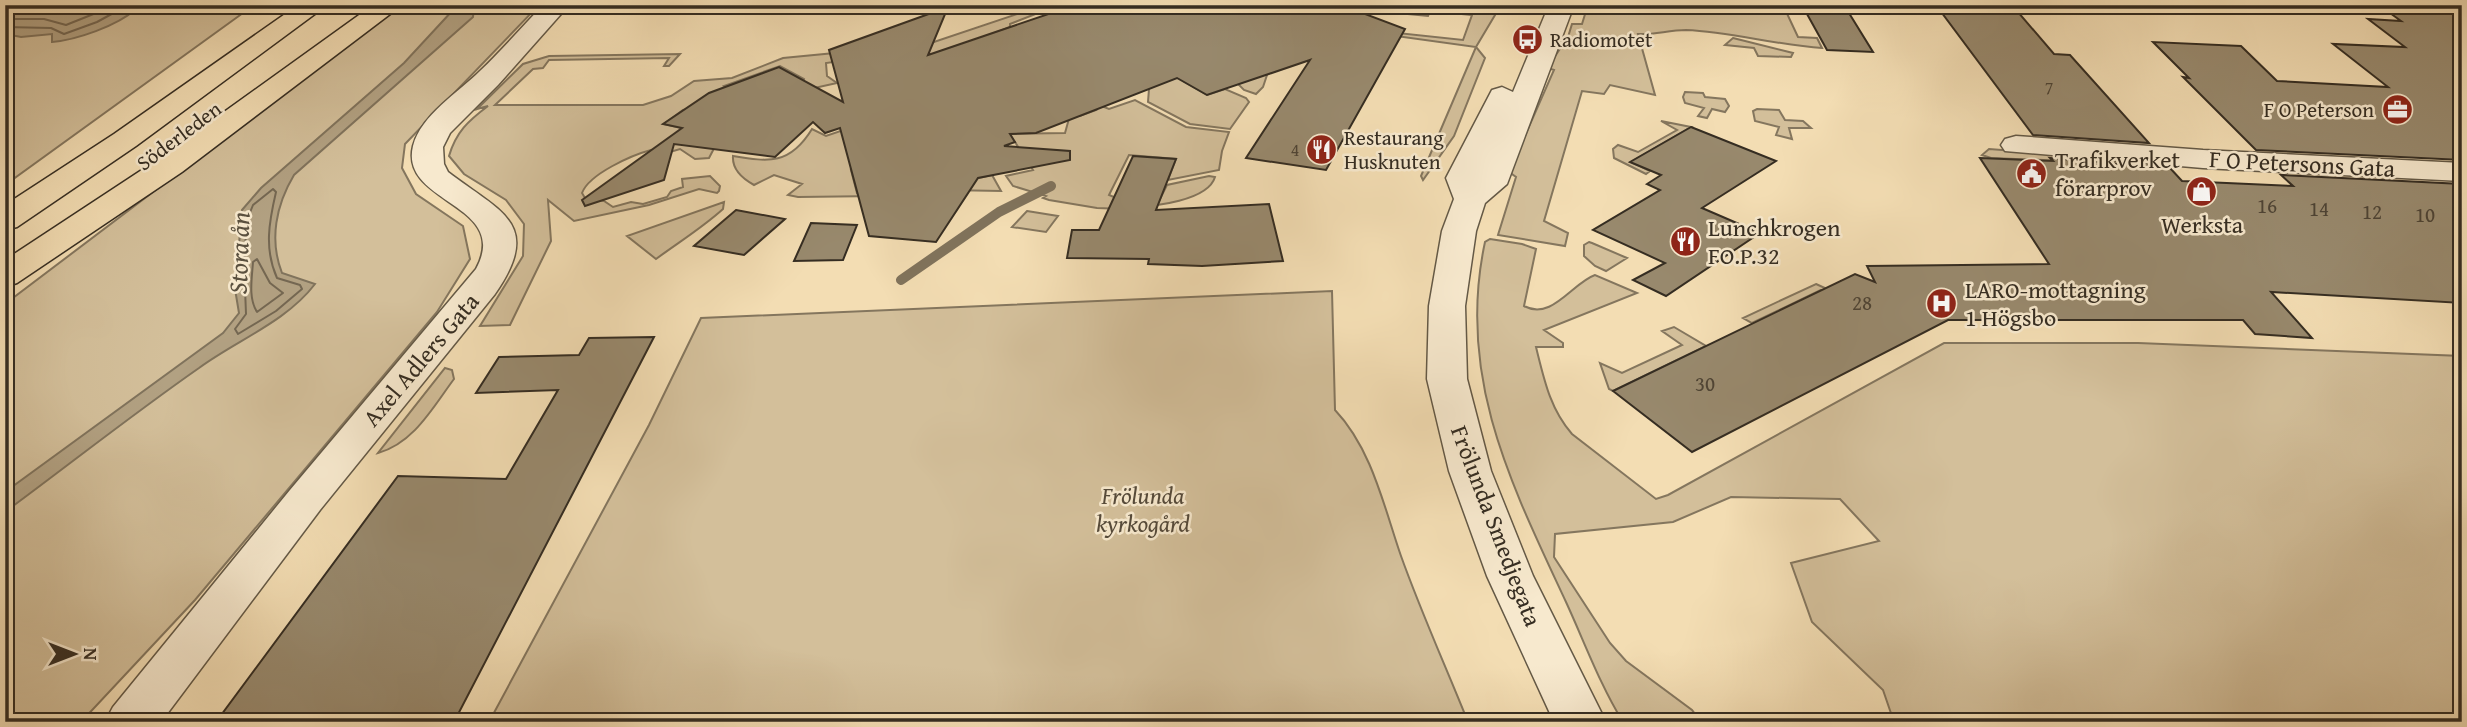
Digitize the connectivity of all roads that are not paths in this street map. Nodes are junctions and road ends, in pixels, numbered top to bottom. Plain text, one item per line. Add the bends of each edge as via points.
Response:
1 (276, 5) edge
2 (315, 5) edge
3 (356, 5) edge
4 (390, 5) edge
5 (557, 5) edge
6 (1540, 5) edge
7 (1562, 5) edge
8 (2016, 145) dead end
9 (2462, 172) edge
10 (1470, 199) junction
11 (5, 210) edge
12 (5, 220) edge
13 (5, 273) edge
14 (131, 722) edge
15 (1580, 722) edge

1 - 11 highway
2 - 12 highway, Söderleden
3 - 13 highway, Söderleden via 148,159
4 - 13 highway via 171,165
5 - 14 street, Axel Adlers Gata via 449,117 428,146 427,158 436,177 493,219 499,241 496,264
6 - 10 street, Frölunda Smedjegata via 1462,178
7 - 10 street via 1492,184
8 - 9 street, F O Petersons Gata
10 - 15 street, Frölunda Smedjegata via 1452,262 1447,306 1447,379 1452,405 1470,471 1510,576

